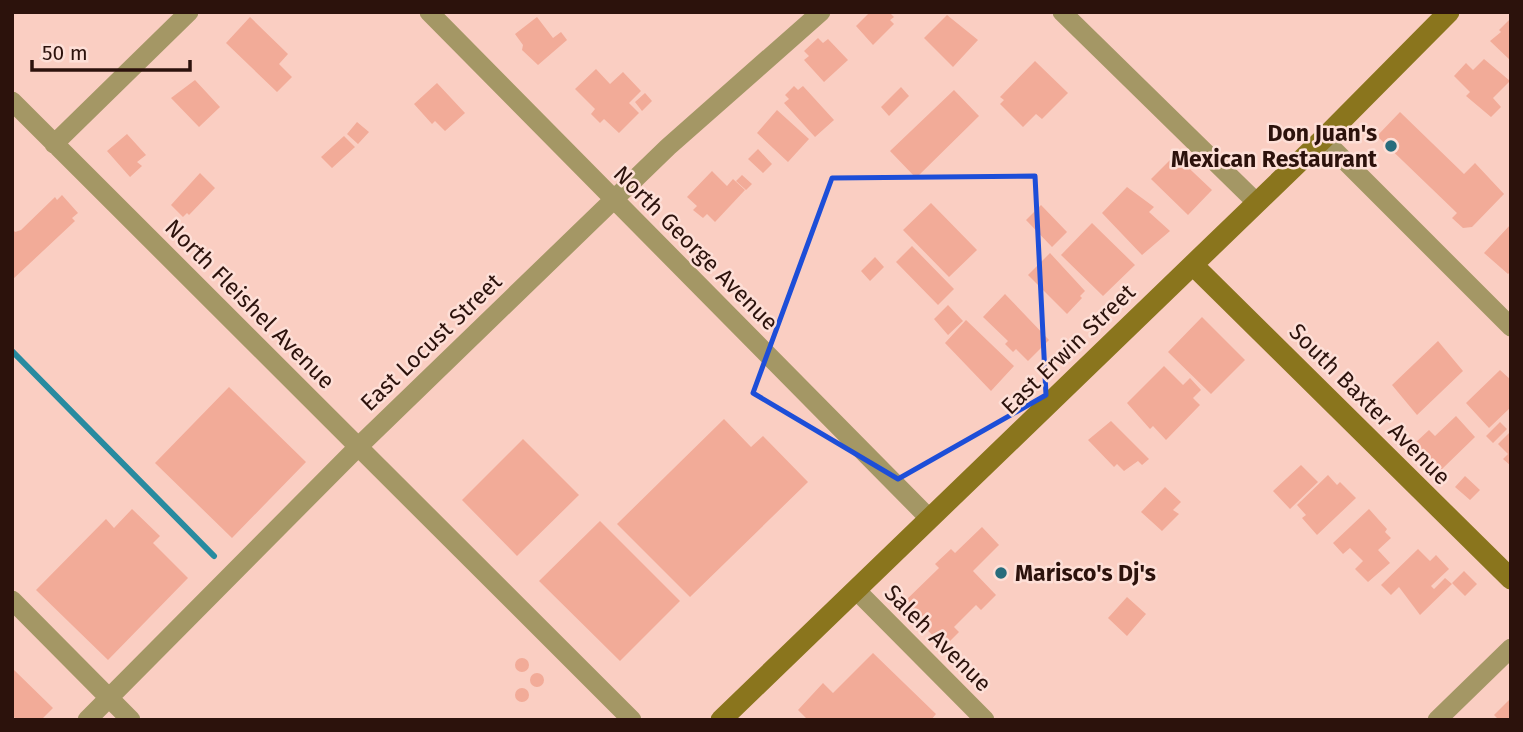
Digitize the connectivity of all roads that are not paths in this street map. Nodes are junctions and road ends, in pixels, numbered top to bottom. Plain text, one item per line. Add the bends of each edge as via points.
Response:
1 (189, 12) edge
2 (429, 12) edge
3 (821, 12) edge
4 (1062, 12) edge
5 (1449, 12) edge
6 (12, 101) edge
7 (1323, 139) junction
8 (54, 144) junction
9 (614, 200) junction
10 (1256, 202) junction
11 (1193, 265) junction
12 (1511, 327) edge
13 (359, 446) junction
14 (929, 519) junction
15 (1511, 579) edge
16 (857, 591) junction
17 (12, 600) edge
18 (1511, 648) edge
19 (109, 698) junction
20 (86, 720) edge
21 (131, 720) edge
22 (632, 720) edge
23 (721, 720) edge
24 (985, 720) edge
25 (1437, 720) edge

1 - 8 street
2 - 9 street, North George Avenue
3 - 9 street, East Locust Street
4 - 10 street
5 - 7 main road, East Erwin Street
6 - 8 street, North Fleishel Avenue
7 - 10 main road, East Erwin Street
7 - 12 street
8 - 13 street, North Fleishel Avenue
9 - 13 street, East Locust Street
9 - 14 street, North George Avenue
10 - 11 main road, East Erwin Street
11 - 14 main road, East Erwin Street
11 - 15 main road, South Baxter Avenue
13 - 19 street, East Locust Street
13 - 22 street, North Fleishel Avenue
14 - 16 main road, East Erwin Street
16 - 23 main road, East Erwin Street
16 - 24 street, Saleh Avenue
17 - 19 street
18 - 25 street
19 - 20 street, East Locust Street
19 - 21 street

